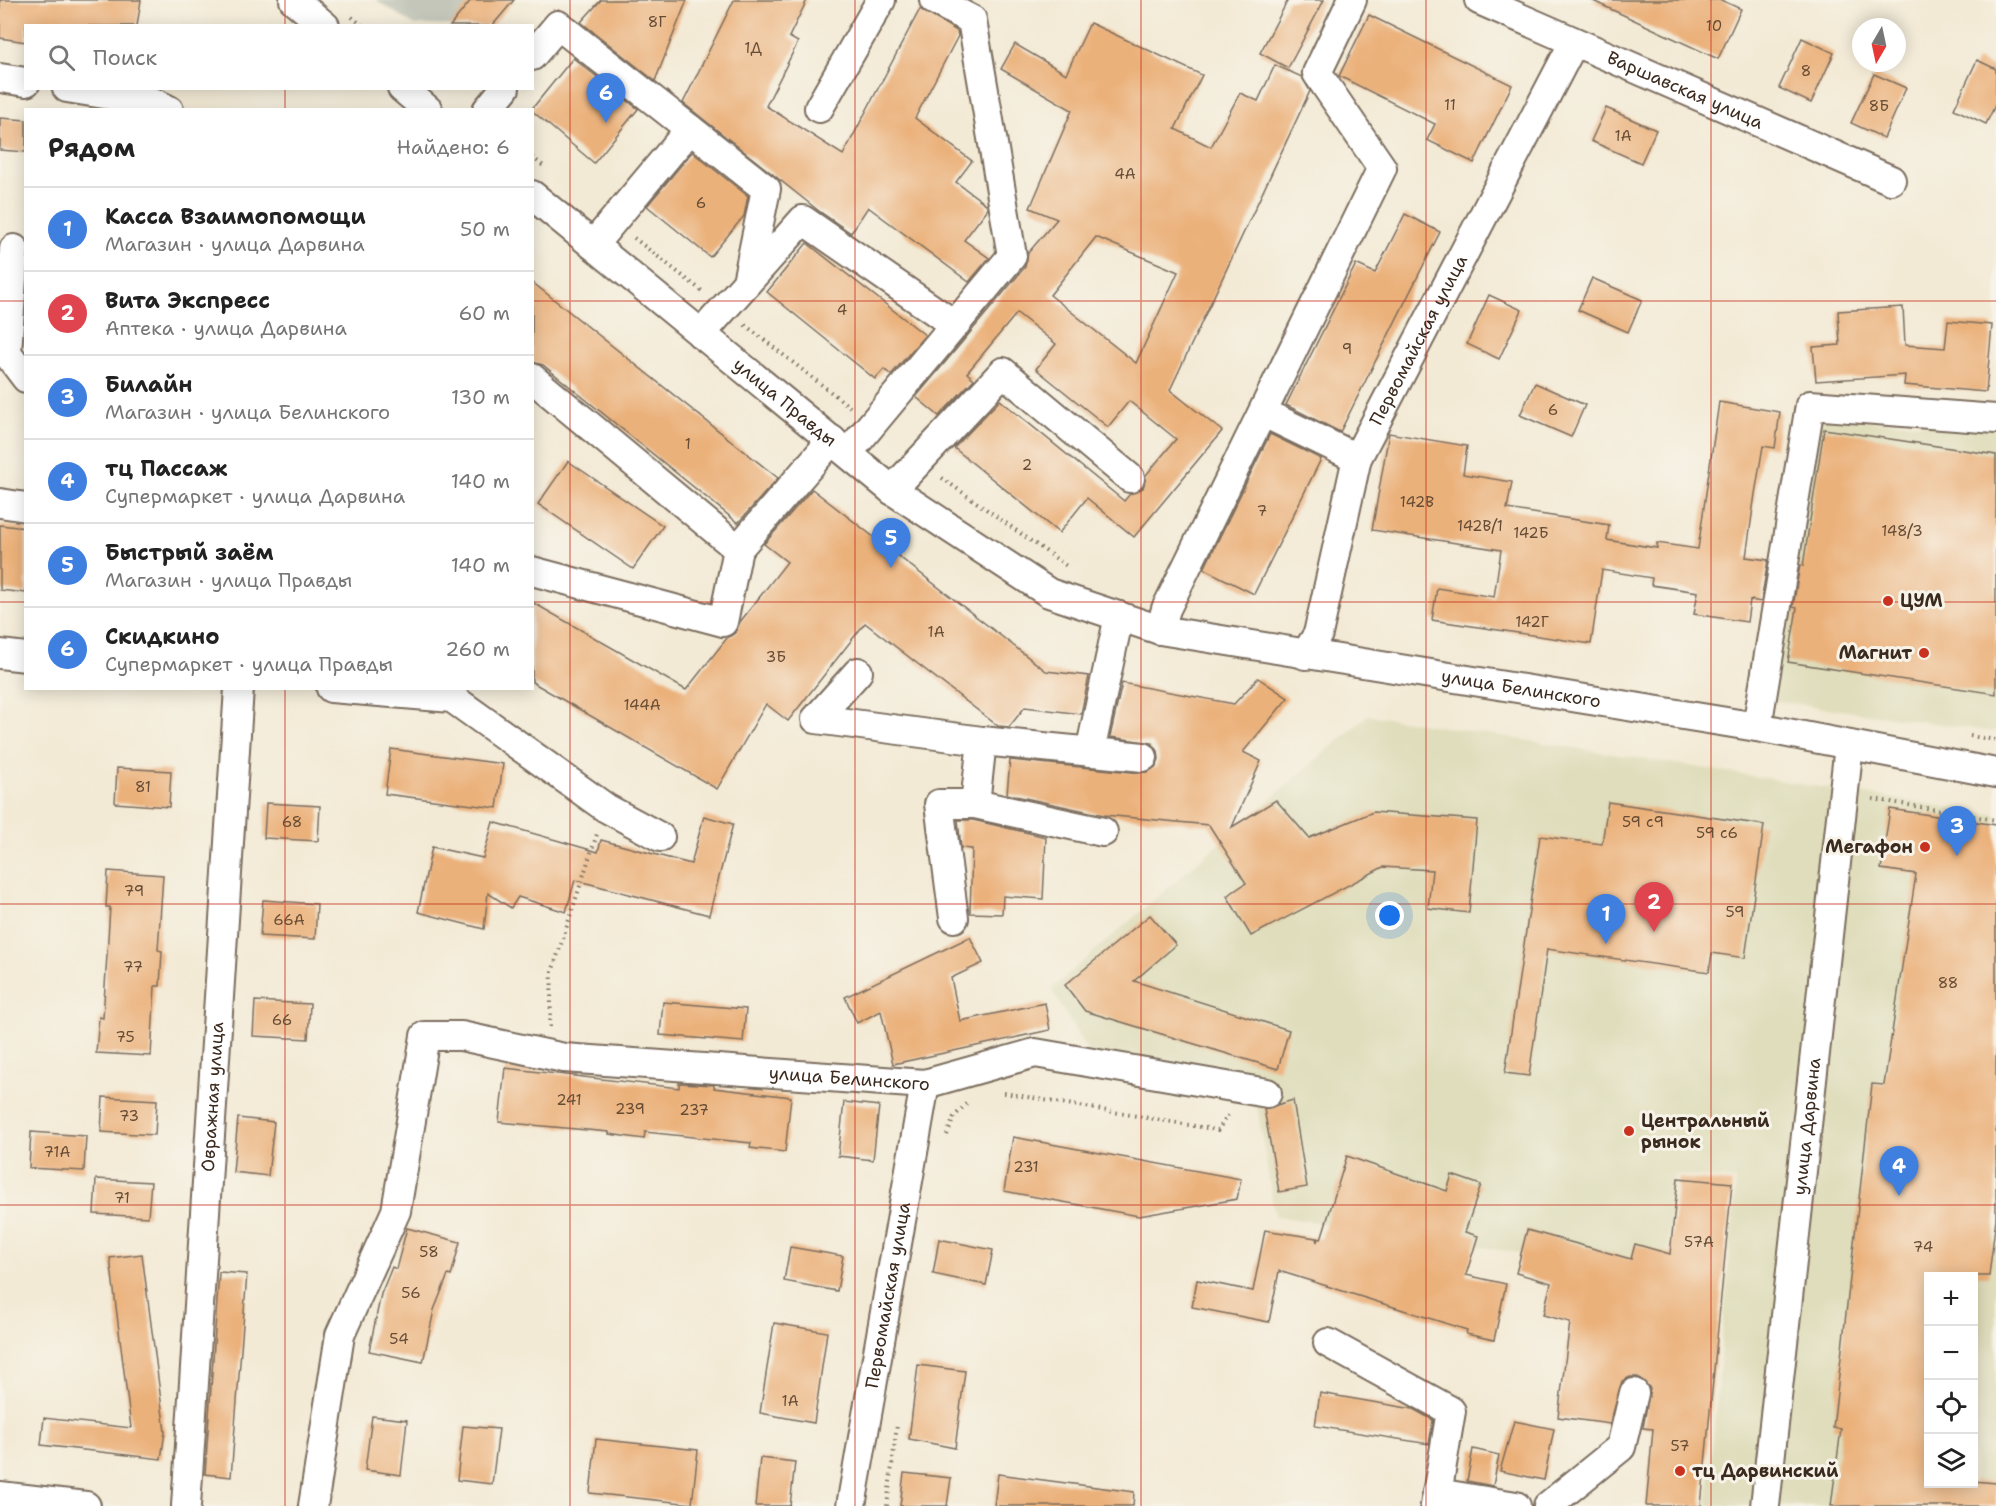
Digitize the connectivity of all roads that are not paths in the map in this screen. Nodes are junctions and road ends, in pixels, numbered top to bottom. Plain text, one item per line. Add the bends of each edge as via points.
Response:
1 (294, 0) edge
2 (881, 0) edge
3 (934, 0) edge
4 (1352, 0) edge
5 (1479, 0) edge
6 (323, 24) edge
7 (1574, 42) junction
8 (534, 54) edge
9 (0, 78) edge
10 (24, 82) edge
11 (79, 90) edge
12 (404, 90) edge
13 (503, 90) edge
14 (165, 108) edge
15 (426, 108) edge
16 (489, 108) edge
17 (819, 108) dead end
18 (690, 129) junction
19 (1891, 180) dead end
20 (534, 197) edge
21 (593, 245) junction
22 (14, 249) dead end
23 (747, 282) junction
24 (955, 325) junction
25 (701, 333) junction
26 (24, 375) edge
27 (534, 380) edge
28 (1264, 413) junction
29 (1996, 419) edge
30 (840, 446) junction
31 (1357, 459) junction
32 (1130, 478) dead end
33 (892, 490) junction
34 (0, 503) edge
35 (24, 507) edge
36 (738, 549) junction
37 (534, 572) edge
38 (1049, 593) joint
39 (1119, 616) junction
40 (1160, 630) junction
41 (0, 654) edge
42 (1305, 655) junction
43 (24, 657) edge
44 (858, 672) dead end
45 (239, 690) edge
46 (391, 690) edge
47 (420, 691) edge
48 (1757, 727) junction
49 (982, 741) junction
50 (1849, 745) junction
51 (1090, 752) junction
52 (1143, 757) dead end
53 (1996, 773) edge
54 (975, 804) junction
55 (1103, 832) dead end
56 (660, 837) dead end
57 (954, 918) dead end
58 (925, 1084) junction
59 (1256, 1091) road end
60 (1328, 1343) dead end
61 (1634, 1393) dead end
62 (0, 1496) edge
63 (1436, 1500) edge
64 (86, 1506) edge
65 (186, 1506) edge
66 (313, 1506) edge
67 (851, 1506) edge
68 (1516, 1506) edge
69 (1548, 1506) edge
70 (1766, 1506) edge

1 - 6 street
2 - 17 street
3 - 24 street via 972,20 1012,256
4 - 28 street via 1317,73 1382,168
5 - 7 street, Варшавская улица
7 - 19 street, Варшавская улица
7 - 31 street, Первомайская улица
8 - 18 street via 558,25
9 - 10 street
11 - 14 street via 153,102
12 - 15 street
13 - 16 street
18 - 21 street
18 - 23 street via 766,189
20 - 21 street, улица Правды
21 - 25 street, улица Правды
22 - 26 street via 7,353
23 - 24 street via 803,220
23 - 25 street
24 - 30 street
25 - 30 street, улица Правды
27 - 36 street
28 - 31 street
28 - 40 street via 1166,609
29 - 48 street via 1810,405
30 - 33 street, улица Правды
30 - 36 street
31 - 42 street, Первомайская улица via 1318,634
32 - 33 street via 1003,372
33 - 38 street, улица Правды
34 - 35 street
36 - 37 street via 723,622
38 - 39 street, улица Белинского
39 - 40 street, улица Белинского
39 - 51 street
40 - 42 street, улица Белинского
41 - 43 street
42 - 48 street, улица Белинского
44 - 49 street via 816,719
45 - 65 street, Овражная улица
46 - 47 street
47 - 56 street via 452,698 606,808
48 - 50 street, улица Белинского
49 - 51 street
49 - 54 street
50 - 53 street, улица Белинского
50 - 70 street, улица Дарвина
51 - 52 street
54 - 55 street
54 - 57 street via 939,804
58 - 59 street, улица Белинского via 1035,1053
58 - 66 street, улица Белинского via 564,1058 461,1036 425,1036 396,1211 340,1335
58 - 67 street, Первомайская улица
60 - 63 street via 1451,1411
61 - 69 street via 1621,1447
62 - 64 street
63 - 68 street

